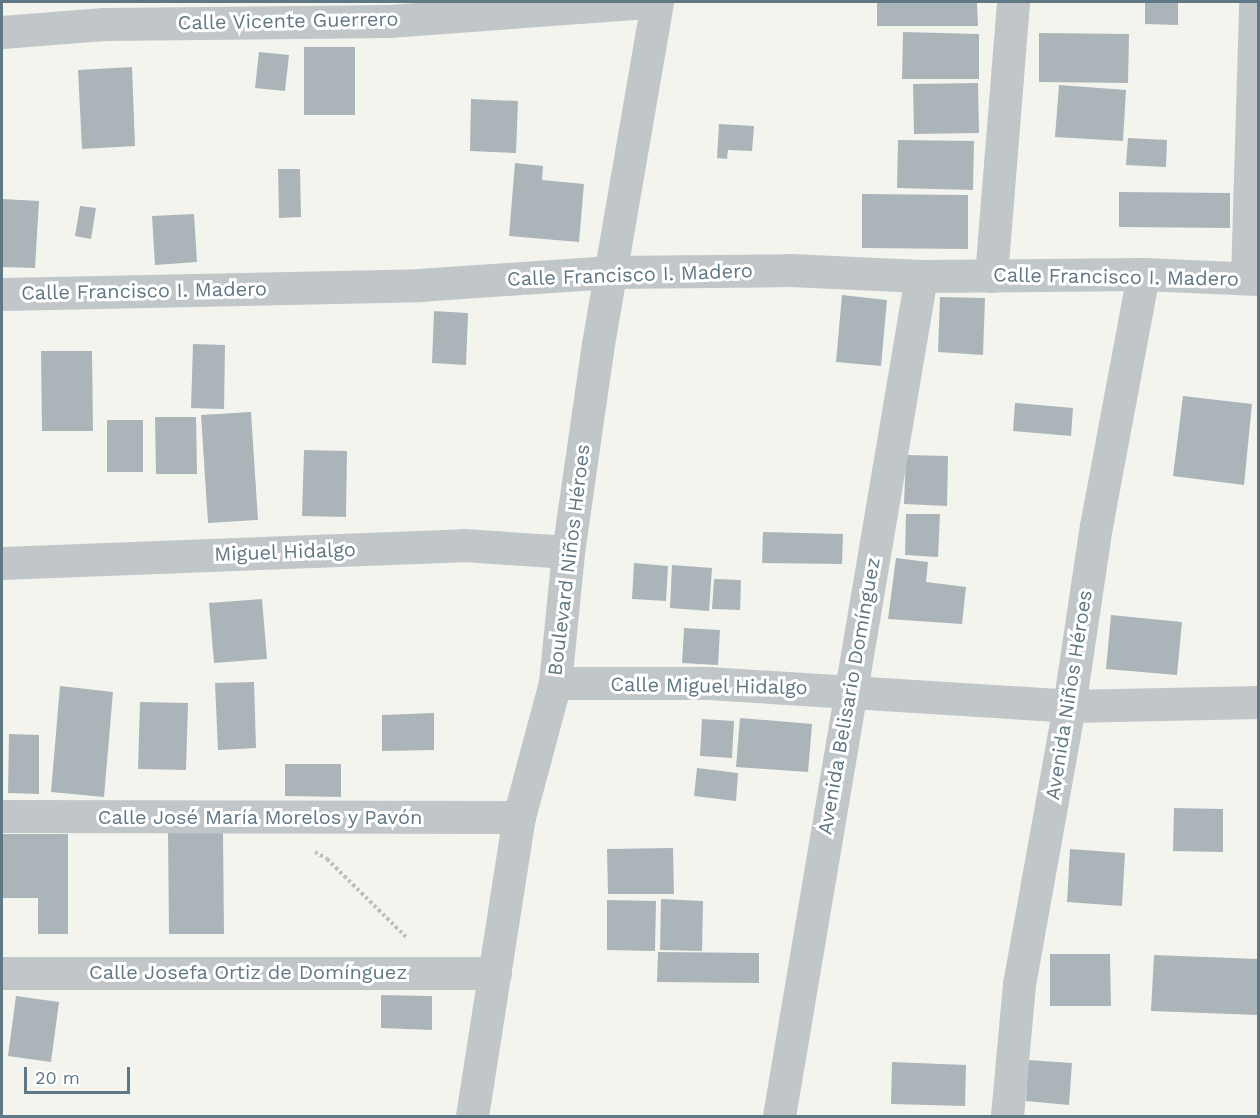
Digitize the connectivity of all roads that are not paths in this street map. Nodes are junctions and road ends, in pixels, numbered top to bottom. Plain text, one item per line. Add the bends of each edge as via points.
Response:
1 (647, 2) edge
2 (657, 2) edge
3 (1013, 2) edge
4 (1255, 2) edge
5 (391, 11) edge
6 (107, 13) edge
7 (2, 32) edge
8 (611, 272) junction
9 (1143, 274) junction
10 (921, 276) junction
11 (991, 276) junction
12 (1253, 278) edge
13 (2, 294) edge
14 (568, 552) junction
15 (2, 563) edge
16 (555, 683) junction
17 (849, 690) junction
18 (1258, 702) edge
19 (1069, 706) junction
20 (2, 816) edge
21 (519, 817) junction
22 (2, 973) edge
23 (495, 973) junction
24 (472, 1116) edge
25 (779, 1116) edge
26 (1007, 1116) edge

1 - 5 street, Calle Vicente Guerrero
2 - 8 street, Boulevard Niños Héroes
3 - 11 street
4 - 12 street
5 - 6 street, Calle Vicente Guerrero
6 - 7 street, Calle Vicente Guerrero
8 - 10 street, Calle Francisco I. Madero via 790,270
8 - 13 street, Calle Francisco I. Madero via 419,285
8 - 14 street, Boulevard Niños Héroes
9 - 11 street, Calle Francisco I. Madero
9 - 12 street, Calle Francisco I. Madero
9 - 19 street, Avenida Niños Héroes via 1096,526
10 - 11 street, Calle Francisco I. Madero
10 - 17 street, Avenida Belisario Domínguez
14 - 15 street, Miguel Hidalgo via 464,545
14 - 16 street, Boulevard Niños Héroes
16 - 17 street, Calle Miguel Hidalgo via 708,683
16 - 21 street, Boulevard Niños Héroes
17 - 19 street, Calle Miguel Hidalgo
17 - 25 street, Avenida Belisario Domínguez
18 - 19 street, Calle Miguel Hidalgo
19 - 26 street, Avenida Niños Héroes via 1019,984
20 - 21 street, Calle José María Morelos y Pavón
21 - 23 street, Boulevard Niños Héroes
22 - 23 street, Calle Josefa Ortiz de Domínguez
23 - 24 street, Boulevard Niños Héroes

